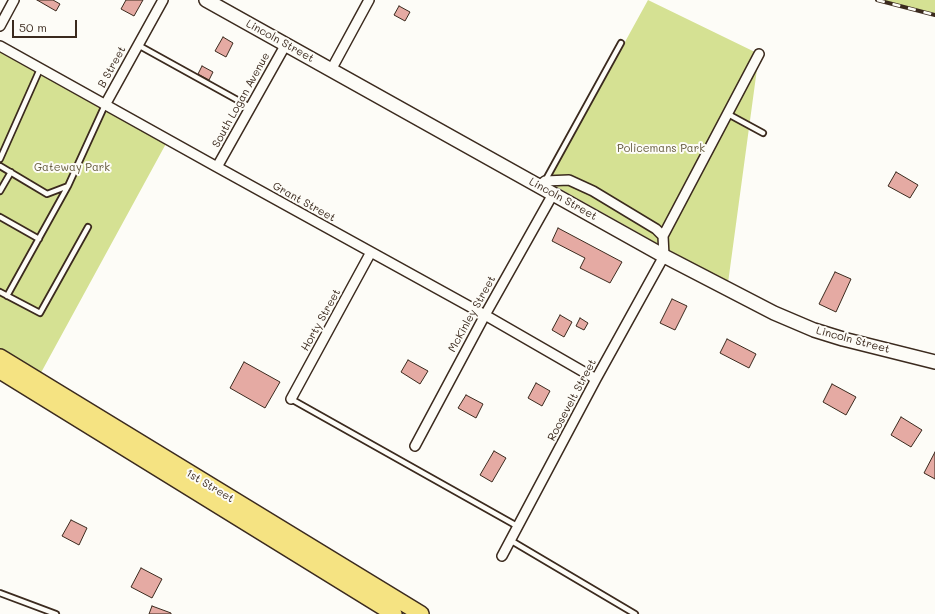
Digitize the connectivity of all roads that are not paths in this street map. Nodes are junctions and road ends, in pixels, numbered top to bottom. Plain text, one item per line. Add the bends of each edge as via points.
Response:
1 (14, 0) edge
2 (163, 0) edge
3 (206, 0) edge
4 (369, 0) edge
5 (0, 26) edge
6 (621, 43) dead end
7 (286, 44) junction
8 (138, 45) junction
9 (0, 46) edge
10 (760, 54) dead end
11 (40, 69) junction
12 (331, 70) junction
13 (105, 105) junction
14 (250, 107) junction
15 (728, 114) junction
16 (763, 133) dead end
17 (0, 160) edge
18 (0, 166) edge
19 (217, 167) junction
20 (11, 172) junction
21 (542, 184) junction
22 (68, 186) junction
23 (0, 191) edge
24 (553, 194) junction
25 (0, 218) edge
26 (88, 227) dead end
27 (663, 236) junction
28 (39, 239) junction
29 (371, 252) junction
30 (664, 256) junction
31 (0, 292) edge
32 (7, 296) junction
33 (485, 315) junction
34 (0, 357) edge
35 (935, 362) edge
36 (0, 372) edge
37 (596, 378) junction
38 (291, 399) joint
39 (414, 446) dead end
40 (517, 526) junction
41 (510, 540) junction
42 (502, 556) dead end
43 (0, 592) edge
44 (56, 614) edge
45 (394, 614) edge
46 (421, 614) edge
47 (634, 614) edge

1 - 5 street
2 - 8 street, B Street
3 - 7 main road, Lincoln Street
4 - 12 street
6 - 21 lane
7 - 12 main road, Lincoln Street
7 - 14 street, South Logan Avenue
8 - 13 street, B Street
8 - 14 lane
9 - 11 street, Grant Street
10 - 15 street
11 - 13 street, Grant Street
11 - 17 lane
12 - 21 main road, Lincoln Street
13 - 19 street, Grant Street
13 - 22 lane
14 - 19 street, South Logan Avenue
15 - 16 lane
15 - 27 street
18 - 20 lane
19 - 29 street, Grant Street
20 - 22 lane via 47,194
20 - 23 lane
21 - 24 main road, Lincoln Street
21 - 27 street via 568,180 593,191 656,229
22 - 28 lane
24 - 30 main road, Lincoln Street
24 - 33 street, McKinley Street
25 - 28 lane
26 - 32 lane via 40,313
27 - 30 street
28 - 32 lane
29 - 33 street, Grant Street
29 - 38 street, Horty Street
30 - 35 main road, Lincoln Street via 774,313 814,330
30 - 37 street, Roosevelt Street
31 - 32 lane
33 - 37 street, Grant Street
33 - 39 street, McKinley Street
34 - 46 main road, 1st Street
36 - 45 main road, 1st Street
37 - 40 street, Roosevelt Street
38 - 40 lane
40 - 41 street, Roosevelt Street
41 - 42 street, Roosevelt Street
41 - 47 lane
43 - 44 lane

